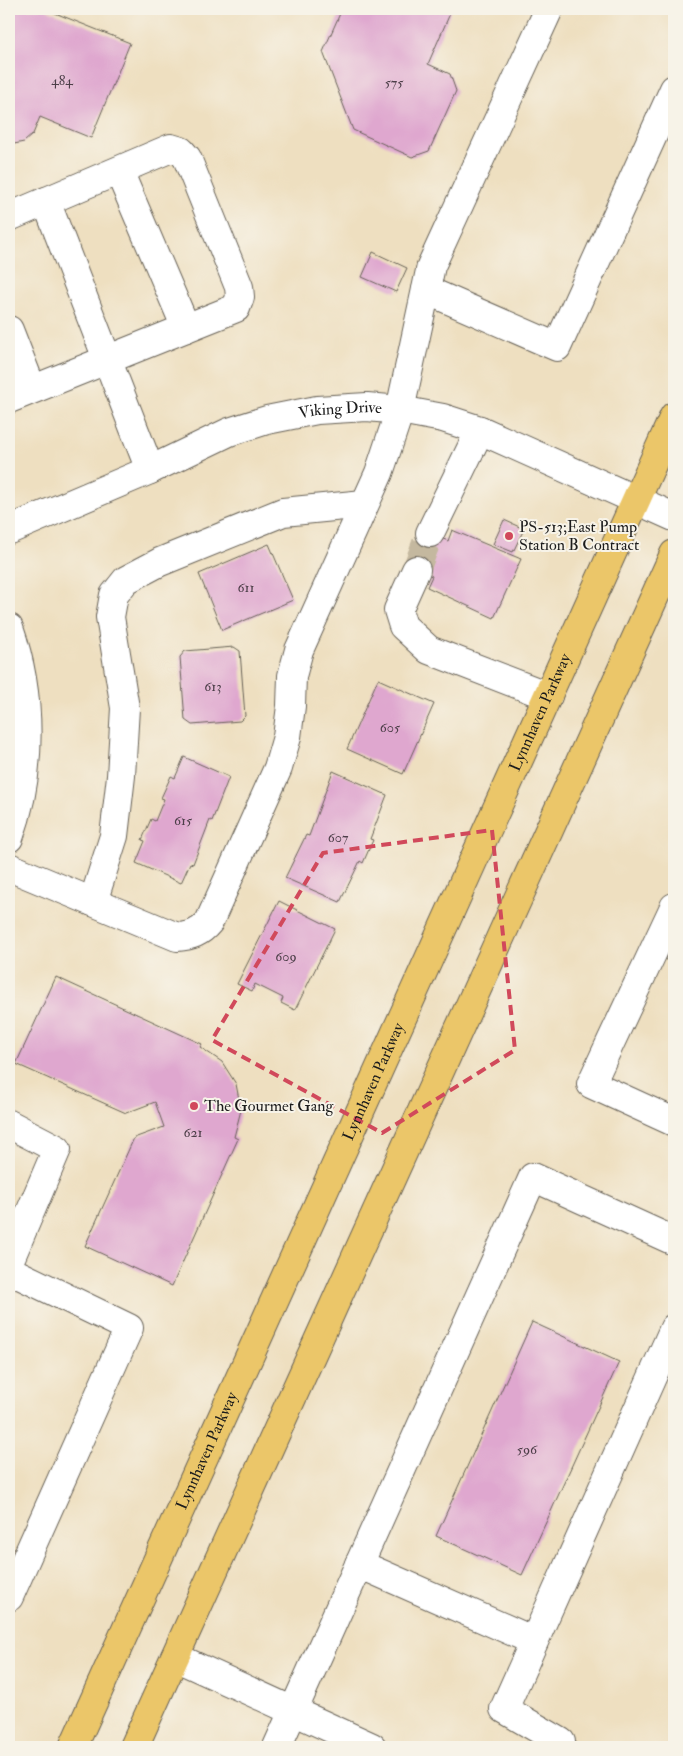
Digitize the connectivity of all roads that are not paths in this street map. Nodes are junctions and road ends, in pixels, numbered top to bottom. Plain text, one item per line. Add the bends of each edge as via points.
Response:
1 (549, 9) edge
2 (674, 89) edge
3 (119, 171) junction
4 (46, 201) junction
5 (9, 217) edge
6 (426, 290) junction
7 (186, 328) junction
8 (9, 330) edge
9 (107, 360) junction
10 (21, 394) edge
11 (400, 410) junction
12 (674, 416) edge
13 (480, 430) junction
14 (150, 470) junction
15 (636, 500) junction
16 (364, 504) junction
17 (674, 517) edge
18 (9, 530) edge
19 (430, 533) tunnel mouth
20 (674, 554) edge
21 (416, 570) tunnel mouth
22 (9, 628) edge
23 (548, 696) junction
24 (9, 838) edge
25 (9, 867) edge
26 (93, 902) junction
27 (674, 907) edge
28 (674, 1122) edge
29 (9, 1124) edge
30 (674, 1241) edge
31 (9, 1262) edge
32 (9, 1270) edge
33 (674, 1328) edge
34 (359, 1564) junction
35 (9, 1597) edge
36 (534, 1641) junction
37 (175, 1657) junction
38 (293, 1711) junction
39 (73, 1747) edge
40 (134, 1747) edge
41 (277, 1747) edge
42 (372, 1747) edge
43 (560, 1747) edge

1 - 6 street via 431,266
2 - 6 street via 558,347
3 - 4 street
3 - 7 street
3 - 7 street via 171,148 187,158 239,287 240,297 236,308
4 - 5 street
4 - 9 street
6 - 11 street
7 - 9 street
8 - 10 street
9 - 10 street
9 - 14 street
11 - 13 street, Viking Drive via 443,418
11 - 14 street, Viking Drive via 367,407 317,410 268,420 229,432
11 - 16 street
12 - 15 main road, Lynnhaven Parkway
13 - 15 street, Viking Drive
13 - 19 street
14 - 18 street, Viking Drive
15 - 17 street, Viking Drive
15 - 23 main road, Lynnhaven Parkway
16 - 26 street via 299,650 292,676 287,737 278,768 209,922 191,936 177,937
16 - 26 street via 283,512 160,562 126,580 114,595 110,617 125,708 121,776 114,836
20 - 37 main road
21 - 23 street via 398,610 403,626 428,650
22 - 24 street via 23,685 26,732 24,778
23 - 39 main road, Lynnhaven Parkway
25 - 26 street
27 - 28 street via 591,1084
29 - 31 street via 57,1150
30 - 34 street via 533,1177
32 - 35 street via 129,1328
33 - 36 street
34 - 36 street
34 - 38 street
36 - 43 street via 504,1709 561,1742
37 - 38 street
37 - 40 main road
38 - 41 street
38 - 42 street

